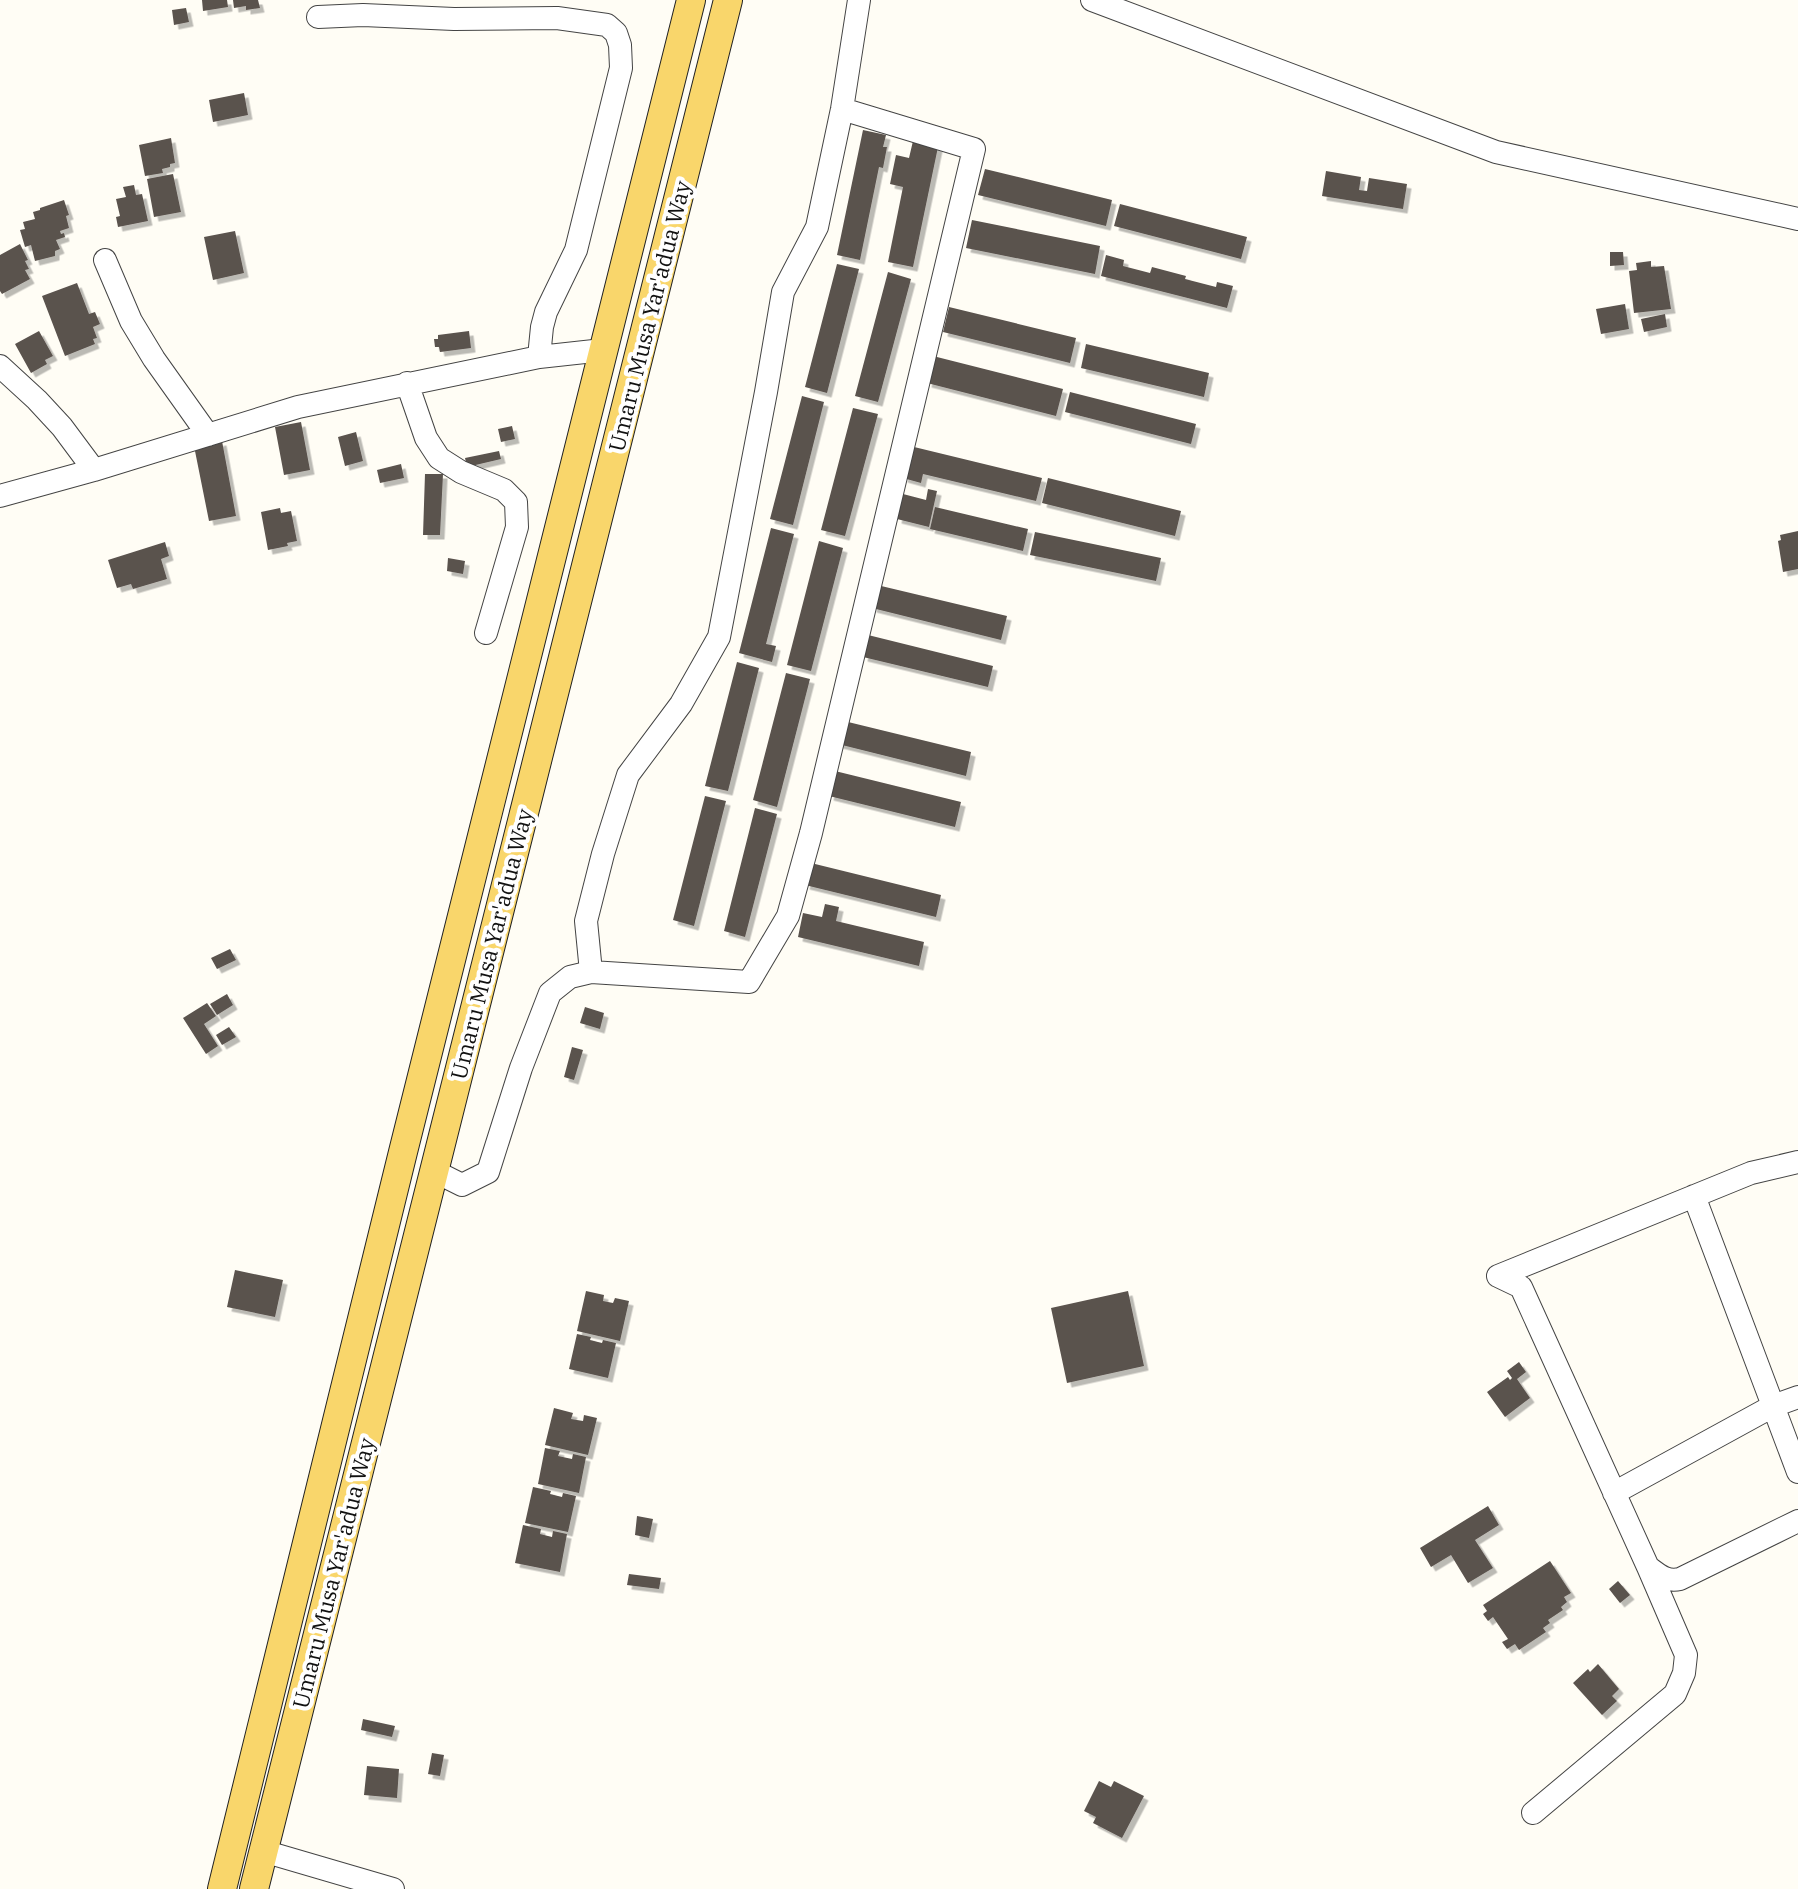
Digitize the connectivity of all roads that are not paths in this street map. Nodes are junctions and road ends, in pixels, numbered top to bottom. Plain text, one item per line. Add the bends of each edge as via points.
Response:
1 (691, 0) edge
2 (728, 0) edge
3 (859, 0) edge
4 (1092, 0) edge
5 (520, 9) edge
6 (318, 17) dead end
7 (842, 109) junction
8 (1798, 219) edge
9 (105, 260) dead end
10 (603, 350) junction
11 (539, 357) junction
12 (0, 366) edge
13 (407, 383) junction
14 (208, 435) junction
15 (94, 470) junction
16 (0, 496) edge
17 (486, 633) dead end
18 (591, 972) junction
19 (1798, 1162) edge
20 (434, 1171) junction
21 (1694, 1196) junction
22 (1798, 1397) edge
23 (1773, 1406) junction
24 (1798, 1472) edge
25 (1614, 1493) junction
26 (1798, 1521) edge
27 (1648, 1567) junction
28 (1533, 1813) dead end
29 (263, 1851) junction
30 (222, 1889) edge
31 (254, 1889) edge
32 (393, 1889) edge

1 - 10 main road, Umaru Musa Yar'adua Way
2 - 20 main road, Umaru Musa Yar'adua Way
3 - 7 street
4 - 8 street via 1496,152
5 - 6 street via 454,19
5 - 11 street via 607,25 620,45 621,68 576,250 546,312
7 - 18 street via 817,227 783,292 719,637 681,704 628,775 586,921
7 - 18 street via 974,149 788,916 749,982
9 - 14 street via 131,321
10 - 11 street
10 - 30 main road, Umaru Musa Yar'adua Way
11 - 13 street
12 - 15 street via 62,427
13 - 14 street via 298,407
13 - 17 street via 426,438 439,458 504,490 516,502 517,527
14 - 15 street
15 - 16 street
18 - 20 street via 570,977 550,993 488,1172 462,1185
19 - 21 street via 1751,1173
20 - 29 main road, Umaru Musa Yar'adua Way
21 - 23 street
21 - 25 street via 1498,1276 1521,1287
22 - 23 street
23 - 24 street
23 - 25 street
25 - 27 street
26 - 27 street via 1680,1579 1663,1578
27 - 28 street via 1686,1655 1675,1694
29 - 31 main road, Umaru Musa Yar'adua Way
29 - 32 street

